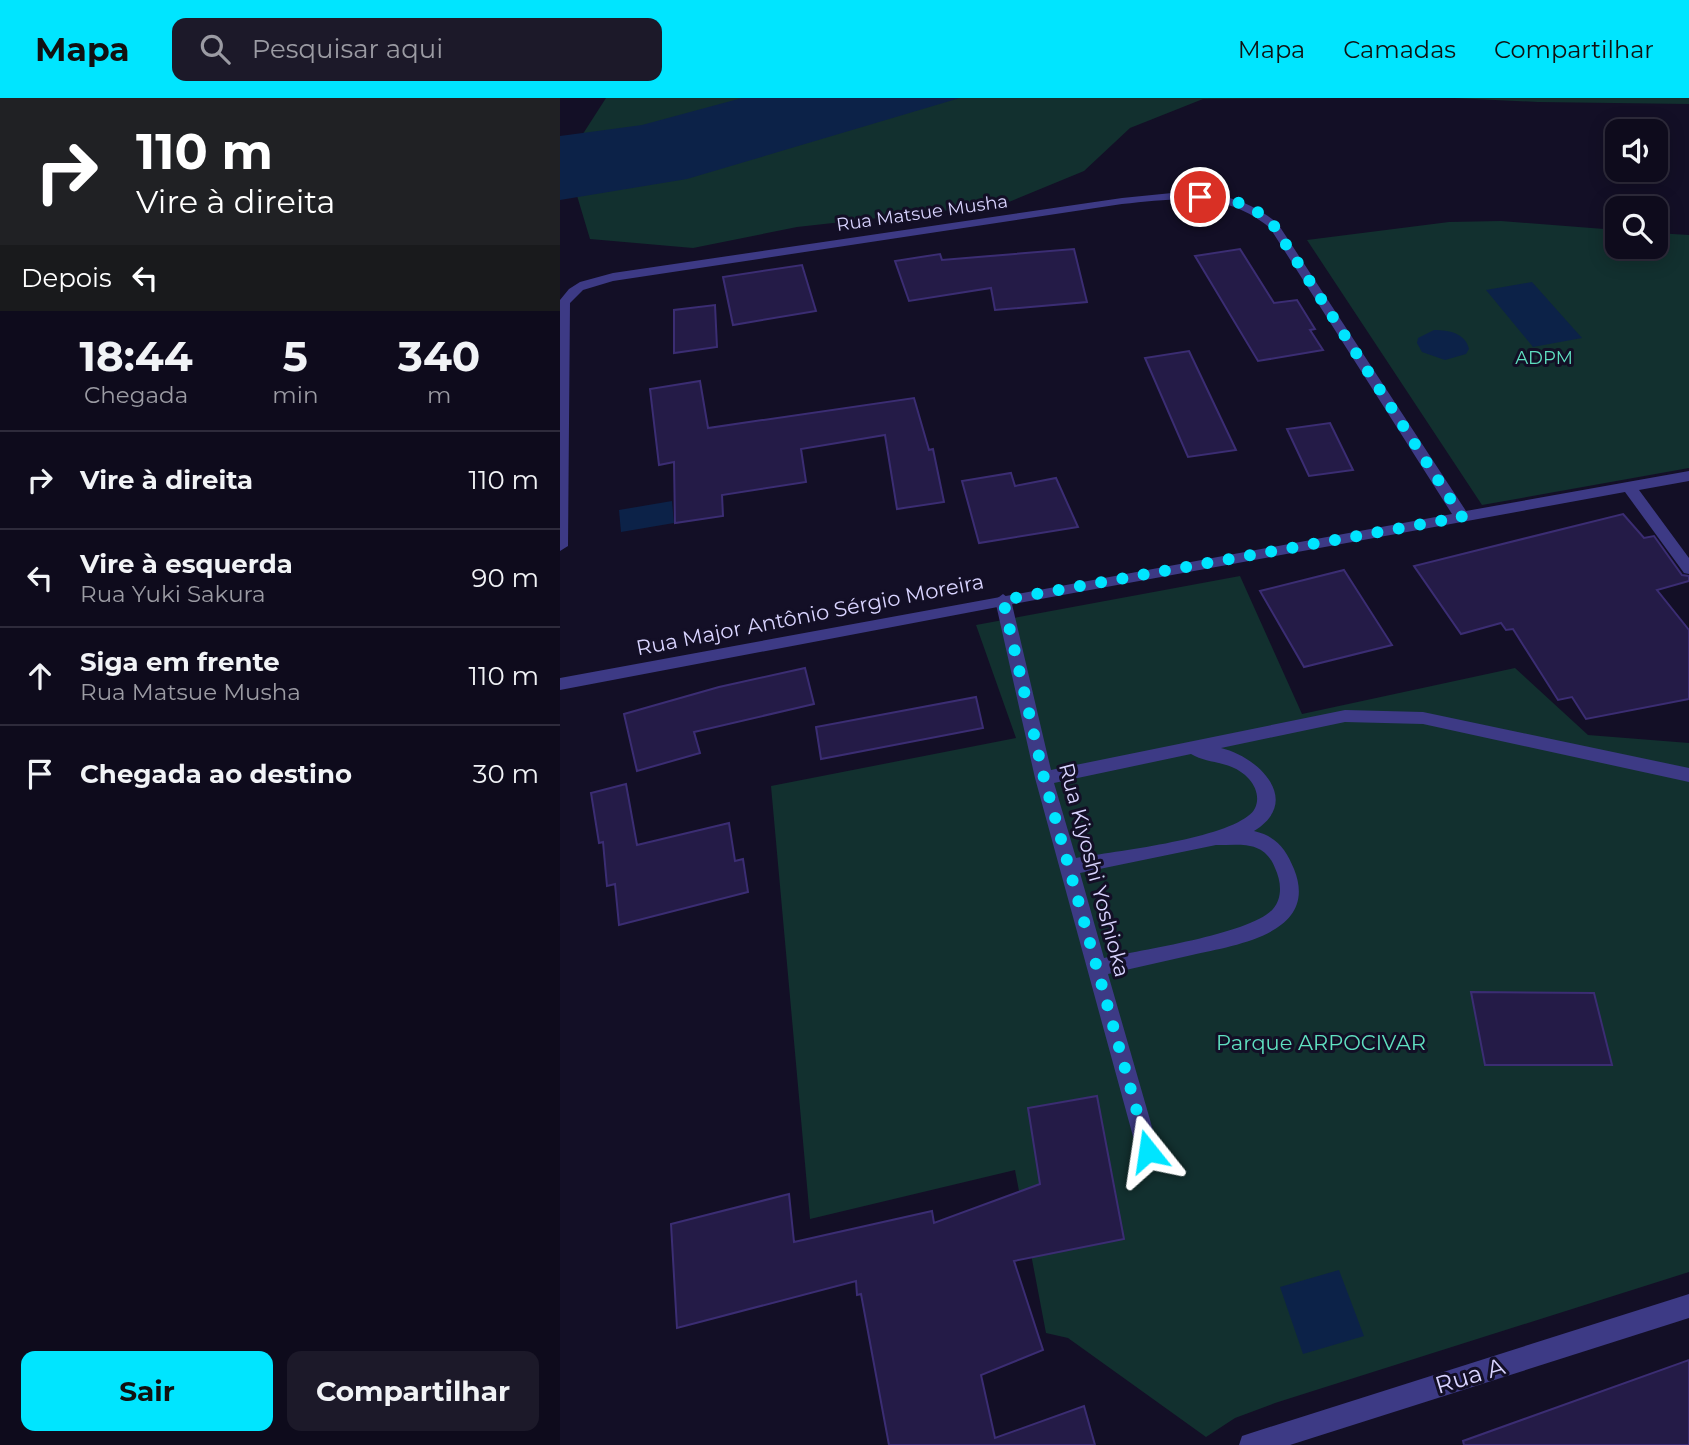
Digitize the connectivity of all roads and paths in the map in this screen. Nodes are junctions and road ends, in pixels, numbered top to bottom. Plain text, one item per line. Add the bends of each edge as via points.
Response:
1 (1689, 476) edge
2 (1629, 487) junction
3 (1462, 517) junction
4 (560, 547) edge
5 (1689, 569) edge
6 (1003, 600) junction
7 (560, 684) edge
8 (1184, 750) junction
9 (1689, 775) edge
10 (1044, 778) junction
11 (1217, 838) junction
12 (1069, 867) junction
13 (1097, 968) junction
14 (1148, 1151) dead end
15 (1689, 1306) edge
16 (1251, 1445) edge

1 - 2 street, Rua Major Antônio Sérgio Moreira
2 - 3 street, Rua Major Antônio Sérgio Moreira
2 - 5 street
3 - 4 street, Rua Matsue Musha via 1267,218 1219,197 1144,199 612,276 577,287 564,303
3 - 6 street, Rua Major Antônio Sérgio Moreira
6 - 7 street, Rua Major Antônio Sérgio Moreira
6 - 10 street, Rua Kiyoshi Yoshioka
8 - 9 street via 1345,716 1386,715 1423,718
8 - 10 street
8 - 11 street via 1229,756 1255,772 1265,788 1264,810 1254,822
10 - 12 street, Rua Kiyoshi Yoshioka
11 - 12 street
11 - 13 street via 1249,837 1271,846 1291,888 1289,904 1279,917 1252,933
12 - 13 street, Rua Kiyoshi Yoshioka
13 - 14 street, Rua Kiyoshi Yoshioka
15 - 16 street, Rua A

